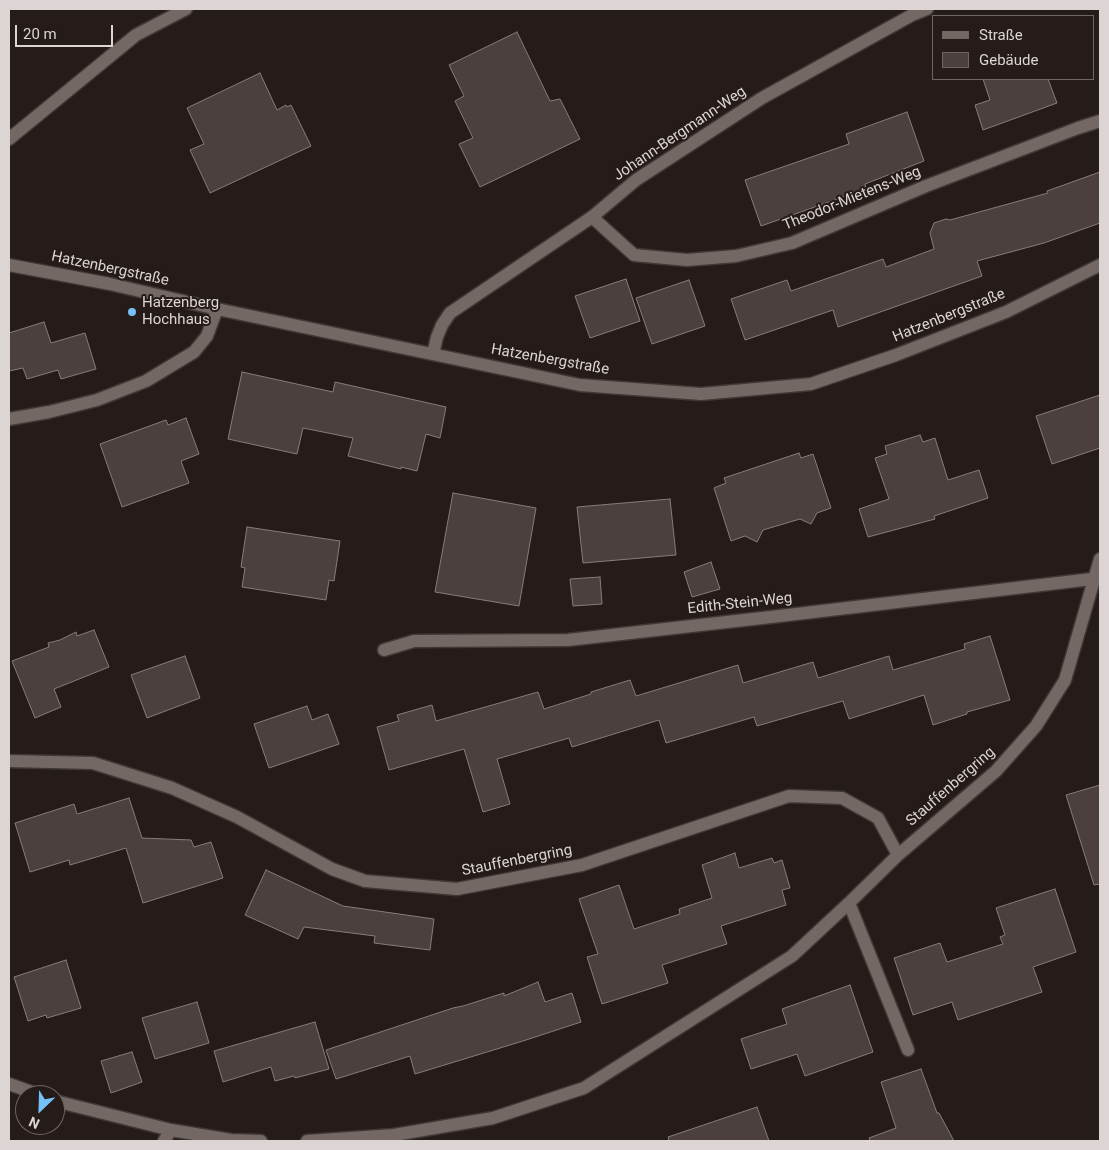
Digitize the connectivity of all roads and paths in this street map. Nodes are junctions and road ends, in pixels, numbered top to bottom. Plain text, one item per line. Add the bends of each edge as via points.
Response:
1 (186, 9) edge
2 (927, 9) edge
3 (1100, 121) edge
4 (9, 139) edge
5 (592, 217) junction
6 (9, 265) edge
7 (1100, 265) edge
8 (217, 309) junction
9 (434, 354) junction
10 (9, 419) edge
11 (1100, 559) edge
12 (1098, 578) edge
13 (384, 650) dead end
14 (9, 761) edge
15 (898, 855) junction
16 (849, 903) junction
17 (908, 1050) dead end
18 (65, 1103) edge
19 (172, 1130) junction
20 (164, 1141) edge
21 (261, 1141) edge
22 (307, 1141) edge

1 - 4 street via 136,35
2 - 5 street, Johann-Bergmann-Weg via 762,98 636,180
3 - 5 street, Theodor-Mietens-Weg via 926,186 792,243 736,256 687,260 634,255
5 - 9 street, Johann-Bergmann-Weg via 450,313 437,337
6 - 8 street, Hatzenbergstraße
7 - 9 street, Hatzenbergstraße via 1006,312 811,384 702,394 580,385
8 - 9 street, Hatzenbergstraße
8 - 10 street via 207,336 194,352 146,381 97,400
11 - 12 street, Stauffenbergring
12 - 13 street, Edith-Stein-Weg via 568,640 414,641
12 - 15 street, Stauffenbergring via 1065,680 1036,726 996,771
14 - 15 street, Stauffenbergring via 93,763 172,788 237,817 332,869 365,881 457,889 582,865 789,796 842,798 878,818
15 - 16 street, Stauffenbergring
16 - 17 street
16 - 22 street, Stauffenbergring via 792,956 584,1088 493,1118 394,1135
18 - 19 street
19 - 20 street
19 - 21 street via 231,1140

